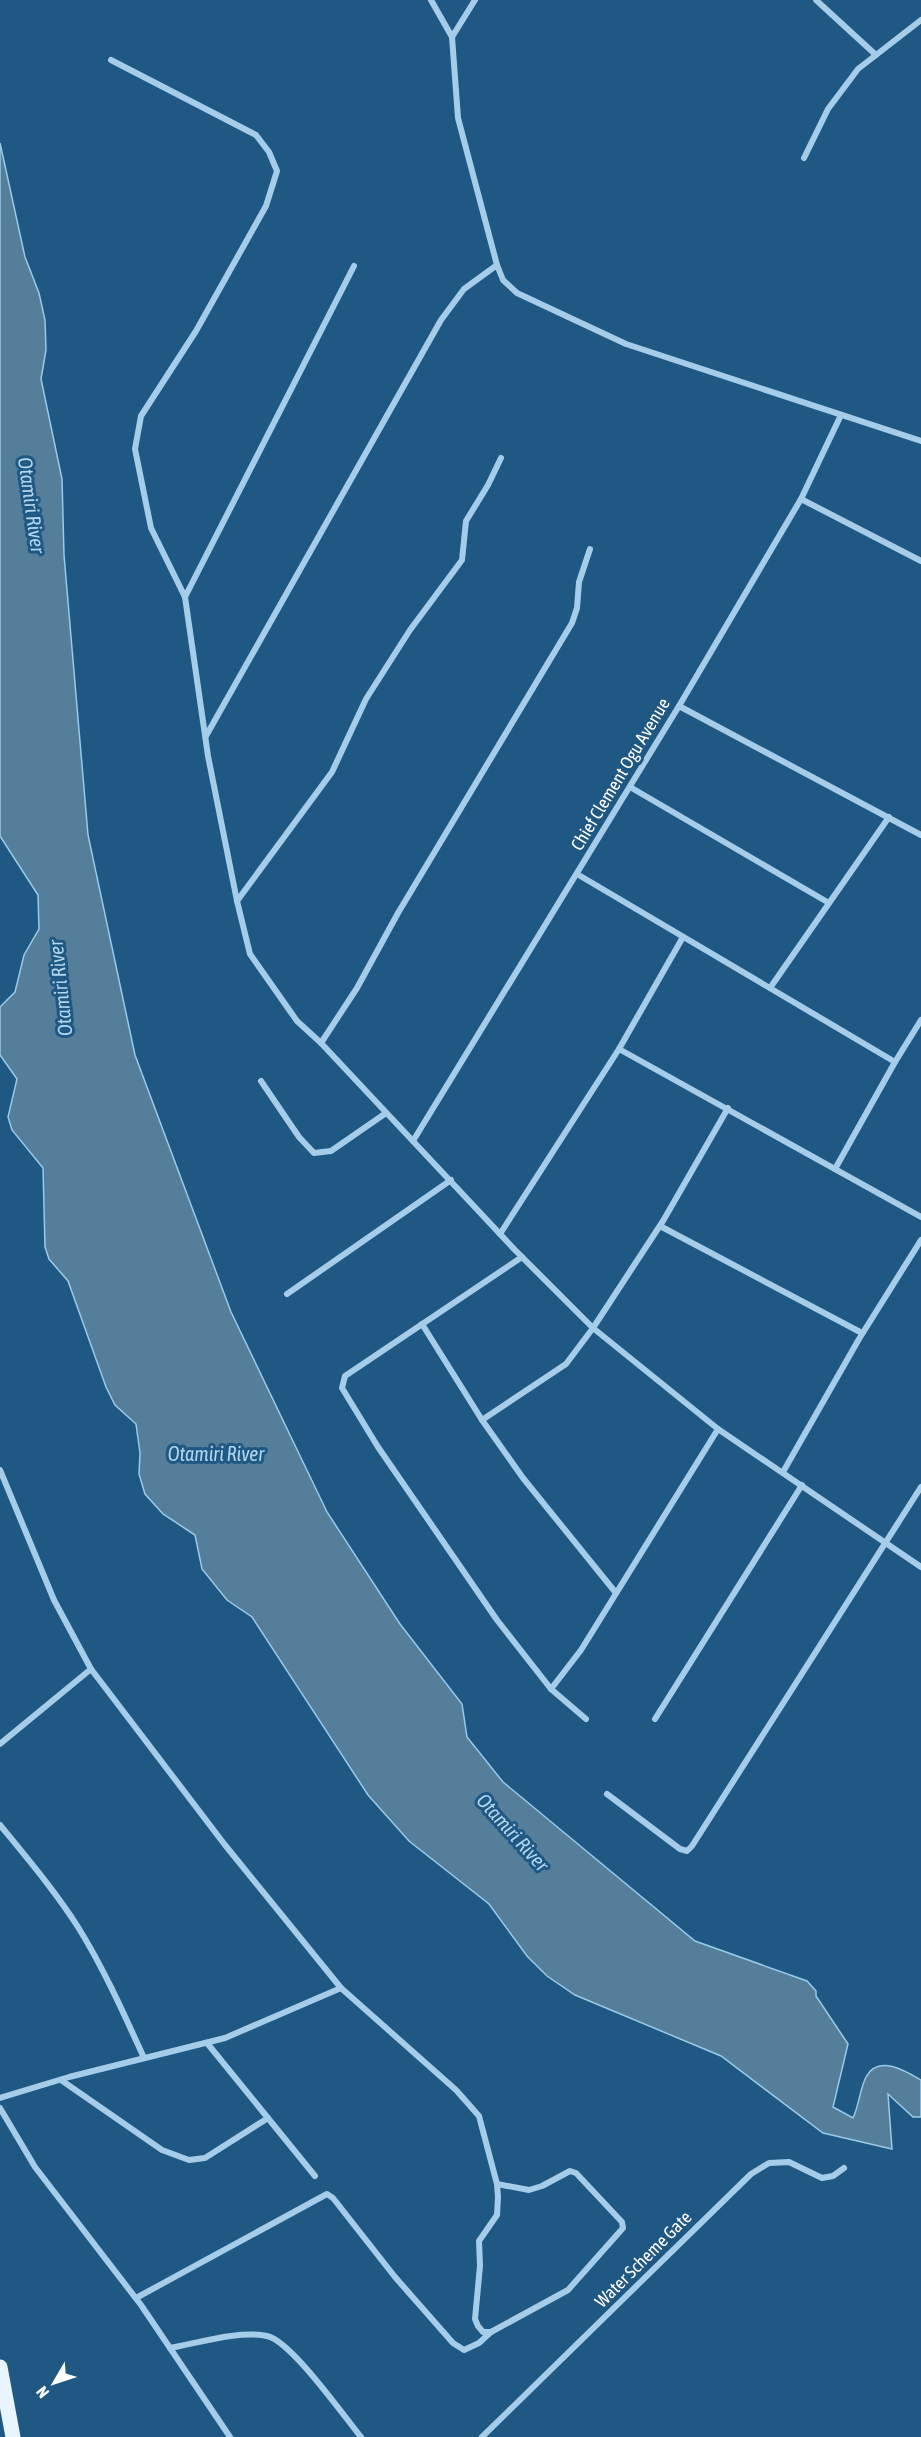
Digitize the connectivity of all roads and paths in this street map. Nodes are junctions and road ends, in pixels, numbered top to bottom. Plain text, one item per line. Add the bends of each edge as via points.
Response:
1 (430, 0) edge
2 (475, 0) edge
3 (816, 0) edge
4 (921, 20) edge
5 (452, 37) junction
6 (876, 55) junction
7 (111, 60) dead end
8 (804, 158) dead end
9 (354, 266) dead end
10 (497, 266) junction
11 (841, 415) junction
12 (921, 441) edge
13 (501, 458) dead end
14 (801, 500) junction
15 (590, 549) dead end
16 (921, 561) edge
17 (185, 597) junction
18 (679, 706) junction
19 (205, 737) junction
20 (630, 787) junction
21 (889, 817) junction
22 (921, 835) edge
23 (577, 874) junction
24 (237, 901) junction
25 (829, 903) junction
26 (683, 937) junction
27 (770, 988) junction
28 (921, 1020) edge
29 (321, 1043) junction
30 (619, 1049) junction
31 (895, 1062) junction
32 (261, 1081) dead end
33 (728, 1108) junction
34 (386, 1113) junction
35 (413, 1141) junction
36 (835, 1169) junction
37 (451, 1180) junction
38 (921, 1217) edge
39 (660, 1226) junction
40 (500, 1234) junction
41 (921, 1240) edge
42 (522, 1257) junction
43 (287, 1294) dead end
44 (422, 1324) junction
45 (593, 1328) junction
46 (862, 1333) junction
47 (482, 1420) junction
48 (718, 1429) junction
49 (0, 1470) edge
50 (783, 1472) junction
51 (801, 1485) junction
52 (921, 1487) edge
53 (885, 1542) junction
54 (921, 1567) edge
55 (616, 1593) junction
56 (91, 1669) junction
57 (551, 1689) junction
58 (586, 1719) dead end
59 (655, 1719) dead end
60 (0, 1744) edge
61 (606, 1794) dead end
62 (0, 1825) edge
63 (341, 1988) junction
64 (207, 2043) junction
65 (144, 2058) junction
66 (61, 2080) junction
67 (0, 2098) edge
68 (0, 2108) edge
69 (268, 2118) junction
70 (844, 2168) dead end
71 (315, 2176) dead end
72 (497, 2184) junction
73 (136, 2298) junction
74 (491, 2332) junction
75 (170, 2348) junction
76 (0, 2367) edge
77 (13, 2437) edge
78 (230, 2437) edge
79 (361, 2437) edge
80 (483, 2437) edge

1 - 5 street
2 - 5 street
3 - 6 street
4 - 6 street
5 - 10 street via 458,118
6 - 8 street via 858,69 828,109
7 - 17 street via 256,135 277,171 266,206 196,332 141,416 135,449 151,528
9 - 17 street
10 - 11 street via 503,280 518,293 626,344
10 - 19 street via 464,289 441,320
11 - 12 street
11 - 14 street, Chief Clement Ogu Avenue
13 - 24 street via 466,520 462,560 410,630 366,699 332,772
14 - 16 street
14 - 18 street, Chief Clement Ogu Avenue
15 - 29 street via 572,623
17 - 19 street
18 - 20 street, Chief Clement Ogu Avenue
18 - 21 street
19 - 24 street
20 - 23 street, Chief Clement Ogu Avenue
20 - 25 street
21 - 22 street
21 - 25 street
23 - 26 street
23 - 35 street, Chief Clement Ogu Avenue
24 - 29 street via 250,954 297,1021
25 - 27 street
26 - 27 street
26 - 30 street
27 - 31 street
28 - 31 street
29 - 34 street
30 - 33 street
30 - 40 street
31 - 36 street
32 - 34 street via 314,1153 331,1151
33 - 36 street
33 - 39 street
34 - 35 street
35 - 37 street
36 - 38 street
37 - 40 street
37 - 43 street
39 - 45 street
39 - 46 street
40 - 42 street
41 - 46 street
42 - 44 street
42 - 45 street
44 - 47 street
44 - 57 street via 345,1376 342,1388 497,1620
45 - 47 street via 566,1364
45 - 48 street
46 - 50 street
47 - 55 street via 523,1478
48 - 50 street
48 - 55 street
49 - 56 street via 54,1600
50 - 51 street
51 - 53 street
51 - 59 street
52 - 53 street
53 - 54 street
53 - 61 street via 687,1851
55 - 57 street
56 - 60 street
56 - 63 street via 225,1845
57 - 58 street
62 - 65 street via 78,1927
63 - 64 street
63 - 72 street via 472,2107 479,2116
64 - 65 street
64 - 69 street
65 - 66 street
66 - 67 street
66 - 69 street via 162,2150 189,2160 205,2158
68 - 73 street via 35,2167
69 - 71 street
70 - 80 street, Water Scheme Gate via 822,2178 789,2163 769,2163 751,2174
72 - 74 street via 496,2215 478,2249 476,2319 483,2332
72 - 74 street via 529,2190 570,2171 576,2173 622,2222 623,2228 568,2290
73 - 74 street via 327,2194 453,2343 464,2350 471,2348
73 - 75 street
75 - 78 street
75 - 79 street via 250,2334 276,2338
76 - 77 main road

